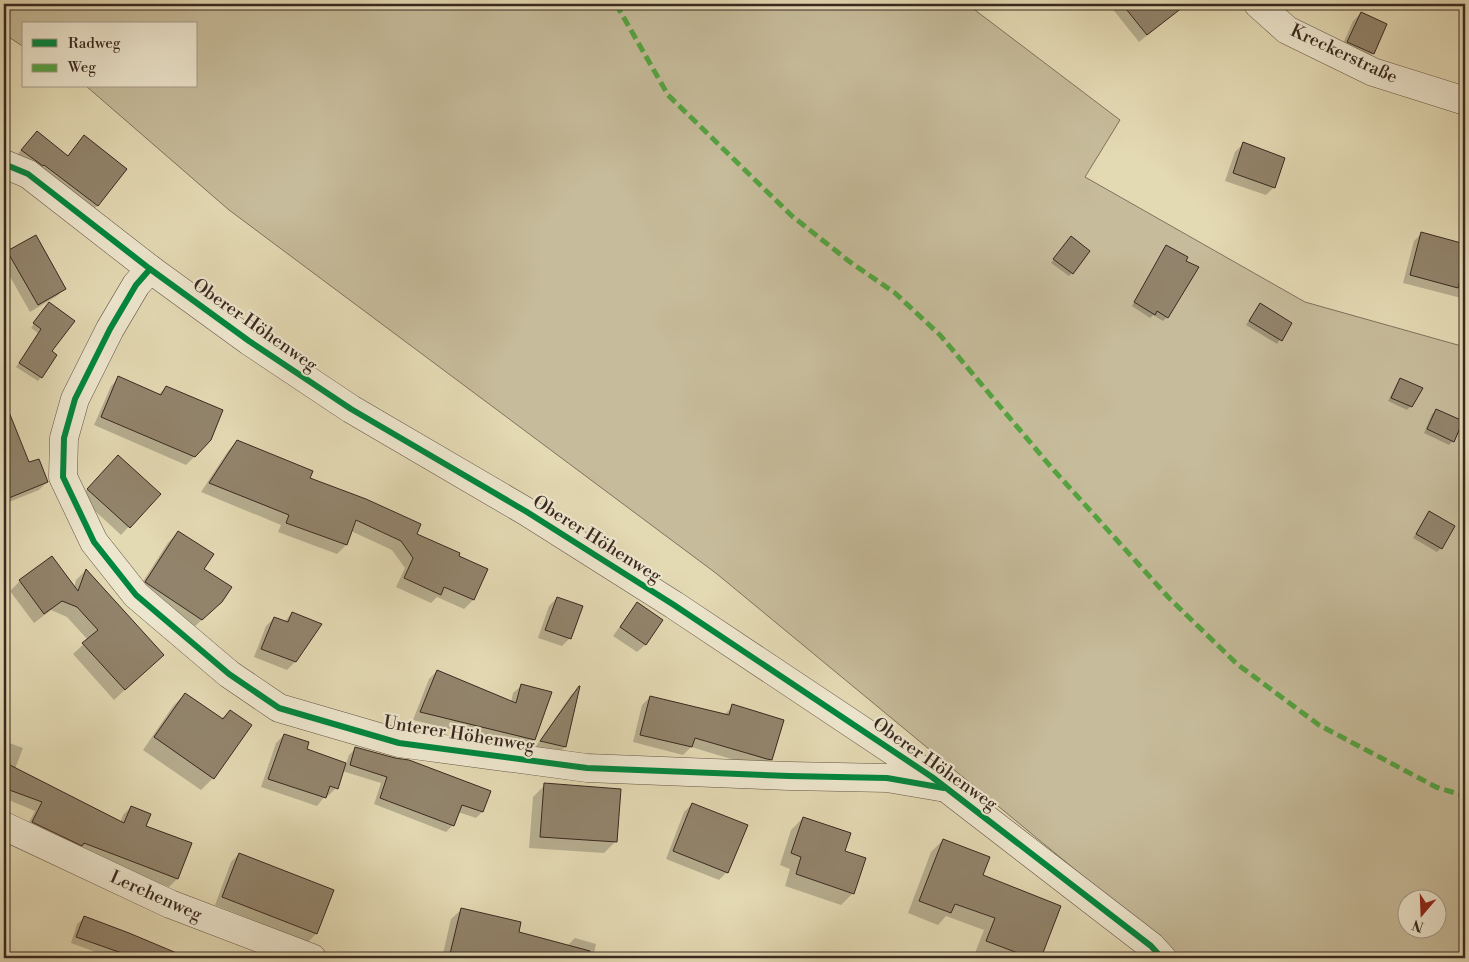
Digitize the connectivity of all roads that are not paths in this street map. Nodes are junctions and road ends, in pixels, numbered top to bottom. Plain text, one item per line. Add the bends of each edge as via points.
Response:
1 (1258, 4) edge
2 (1465, 101) edge
3 (4, 164) edge
4 (150, 269) junction
5 (949, 789) junction
6 (4, 826) edge
7 (312, 958) edge
8 (1162, 958) edge

1 - 2 street, Kreckerstraße via 1287,30 1373,72
3 - 4 street, Oberer Höhenweg via 28,174
4 - 5 street, Oberer Höhenweg via 351,409 527,512 674,605
4 - 5 street, Unterer Höhenweg via 136,285 110,329 75,399 64,438 63,477 94,542 136,595 229,674 279,708 399,743 587,768 887,778
5 - 8 street, Oberer Höhenweg via 1151,946
6 - 7 street, Lerchenweg via 170,904

